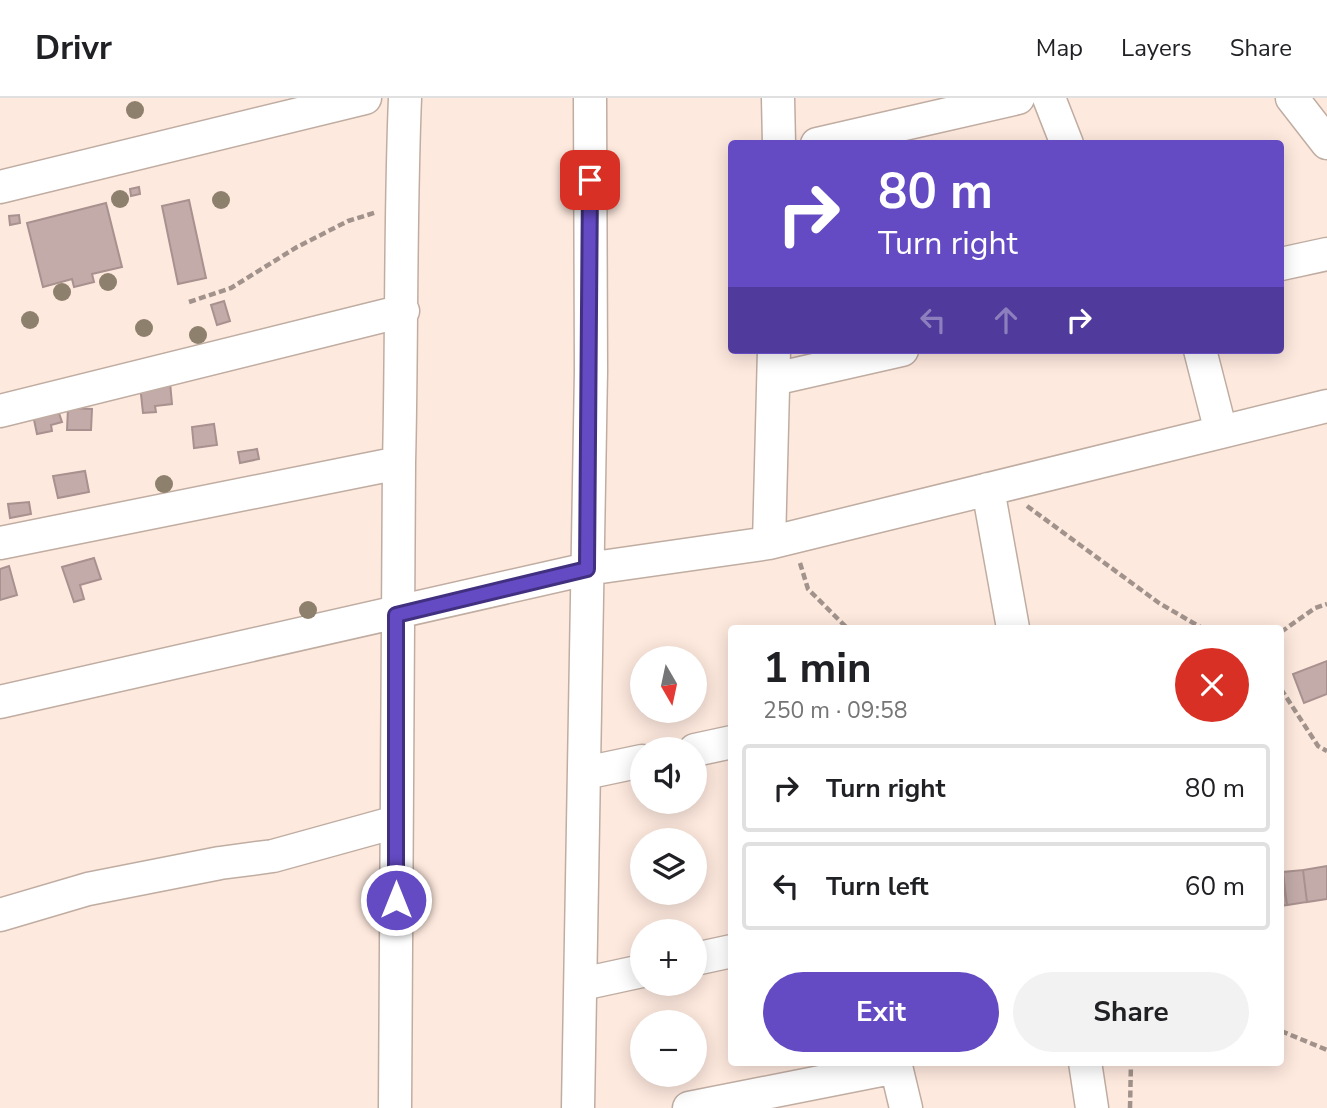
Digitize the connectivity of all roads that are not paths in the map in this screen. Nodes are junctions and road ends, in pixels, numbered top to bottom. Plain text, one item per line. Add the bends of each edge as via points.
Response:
1 (365, 98) edge
2 (405, 98) edge
3 (590, 98) edge
4 (779, 98) edge
5 (1018, 98) edge
6 (1049, 98) edge
7 (1292, 98) edge
8 (937, 129) edge
9 (779, 140) edge
10 (849, 140) edge
11 (1065, 140) edge
12 (1327, 144) edge
13 (0, 187) edge
14 (1327, 254) edge
15 (1284, 263) edge
16 (403, 311) junction
17 (867, 354) edge
18 (1201, 354) edge
19 (774, 365) edge
20 (1327, 406) edge
21 (0, 411) edge
22 (1221, 432) junction
23 (399, 463) junction
24 (995, 487) junction
25 (781, 540) junction
26 (0, 543) edge
27 (587, 569) junction
28 (396, 615) junction
29 (1013, 625) edge
30 (0, 702) edge
31 (728, 743) edge
32 (707, 747) edge
33 (630, 764) edge
34 (585, 773) junction
35 (396, 821) junction
36 (0, 915) edge
37 (728, 952) edge
38 (707, 956) edge
39 (630, 974) edge
40 (582, 984) junction
41 (891, 1066) edge
42 (896, 1066) edge
43 (1086, 1066) edge
44 (395, 1108) edge
45 (578, 1108) edge
46 (689, 1108) edge
47 (905, 1108) edge
48 (1092, 1108) edge

1 - 13 street
2 - 16 street via 400,208
3 - 27 street
4 - 9 street
5 - 8 street
6 - 11 street
7 - 12 street
8 - 10 street
14 - 15 street
16 - 21 street
16 - 23 street
17 - 19 street
18 - 22 street
19 - 25 street
20 - 22 street
22 - 24 street
23 - 26 street
23 - 28 street
24 - 25 street
24 - 29 street
25 - 27 street
27 - 28 street
27 - 34 street
28 - 30 street
28 - 35 street
31 - 32 street
33 - 34 street
34 - 40 street
35 - 36 street via 273,856 88,889
35 - 44 street
37 - 38 street
39 - 40 street
40 - 45 street
41 - 46 street
42 - 47 street
43 - 48 street

